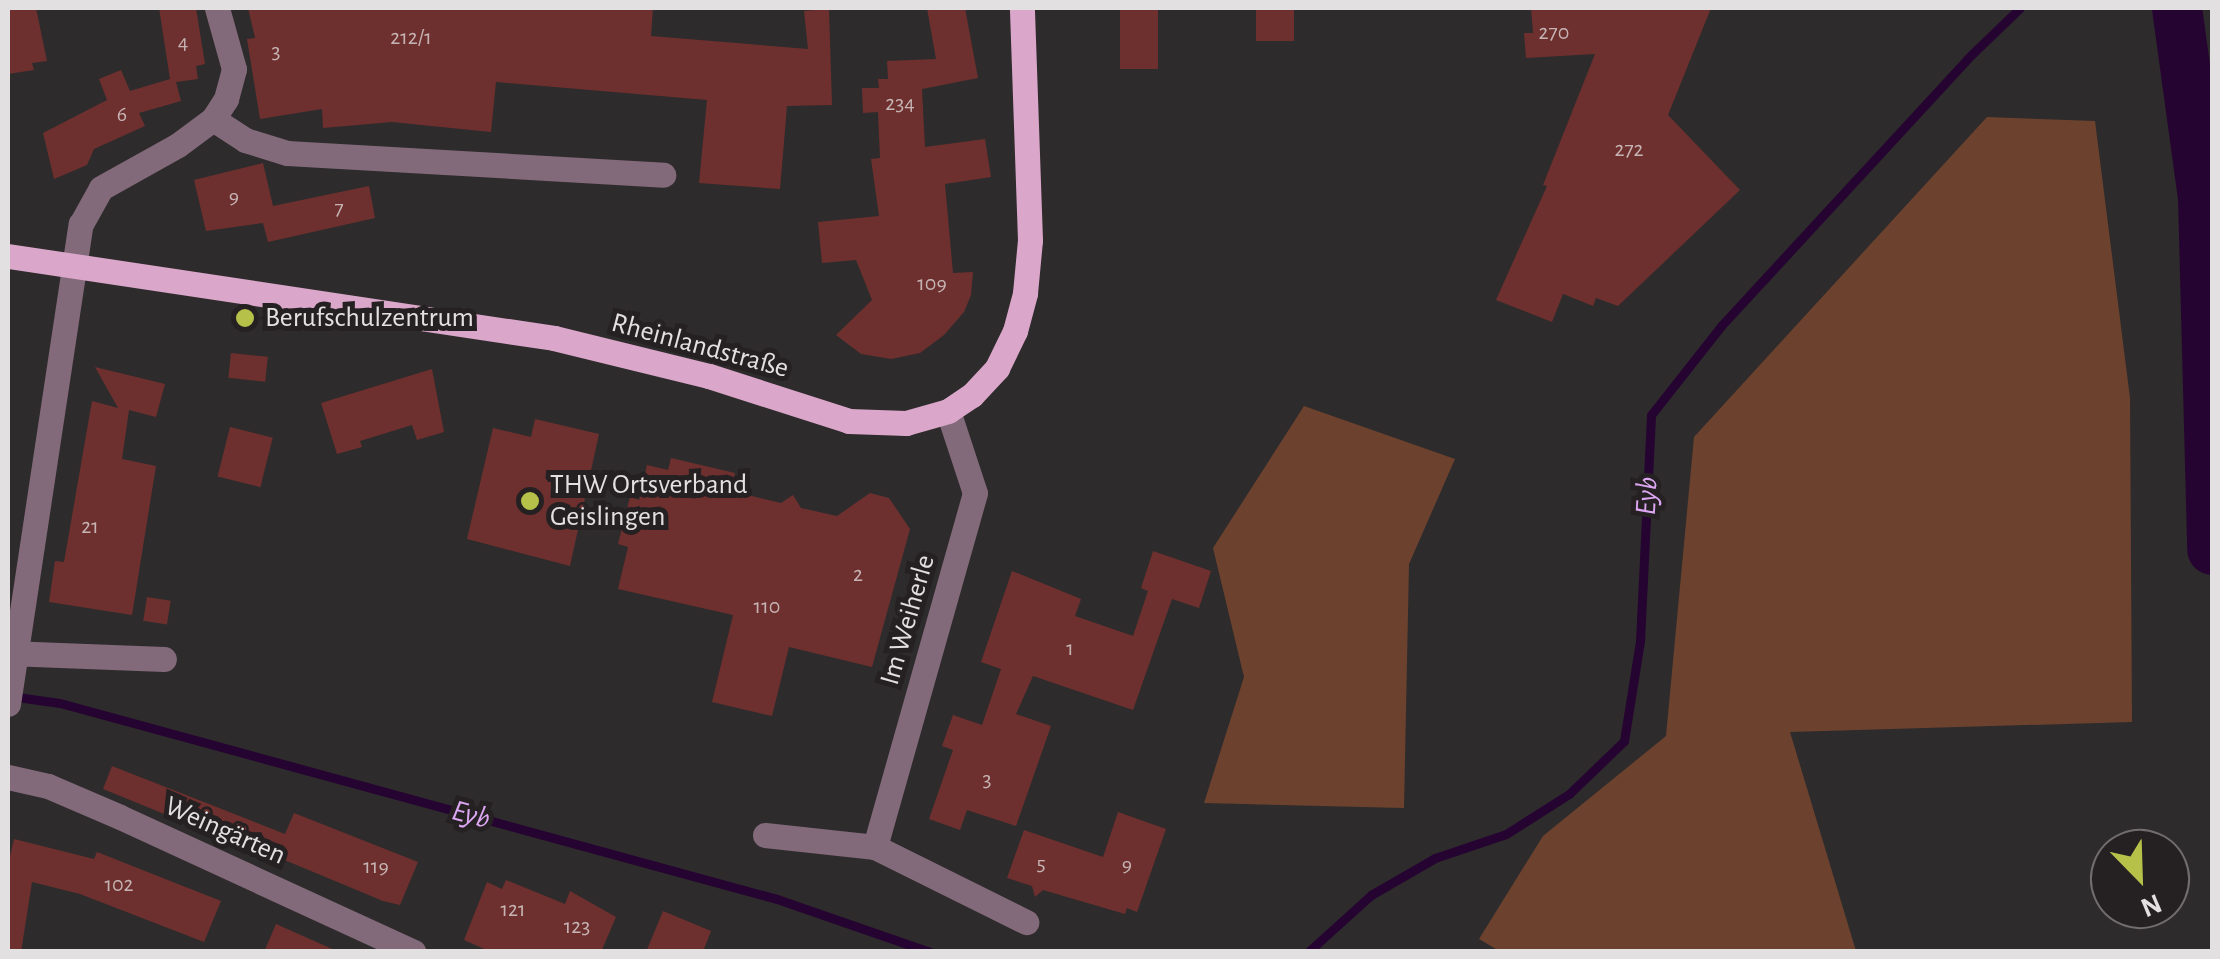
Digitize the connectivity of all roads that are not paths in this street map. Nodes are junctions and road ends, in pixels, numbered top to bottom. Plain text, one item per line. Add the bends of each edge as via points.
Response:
1 (217, 8) edge
2 (1022, 8) edge
3 (213, 119) junction
4 (663, 175) dead end
5 (8, 256) edge
6 (74, 265) junction
7 (948, 411) junction
8 (12, 659) edge
9 (164, 659) dead end
10 (8, 704) edge
11 (8, 777) edge
12 (765, 835) dead end
13 (874, 847) junction
14 (1026, 922) dead end
15 (414, 952) edge

1 - 3 street via 234,69
2 - 7 main road, Rheinlandstraße via 1030,240 1024,293 997,368
3 - 4 street via 245,140 288,153
3 - 6 street via 101,188 81,224
5 - 6 main road, Rheinlandstraße
6 - 7 main road, Rheinlandstraße via 554,338 849,420 906,423
6 - 8 street
7 - 13 street, Im Weiherle via 975,492
8 - 9 street
8 - 10 street
11 - 15 street, Weingärten via 120,817
12 - 13 street
13 - 14 street

